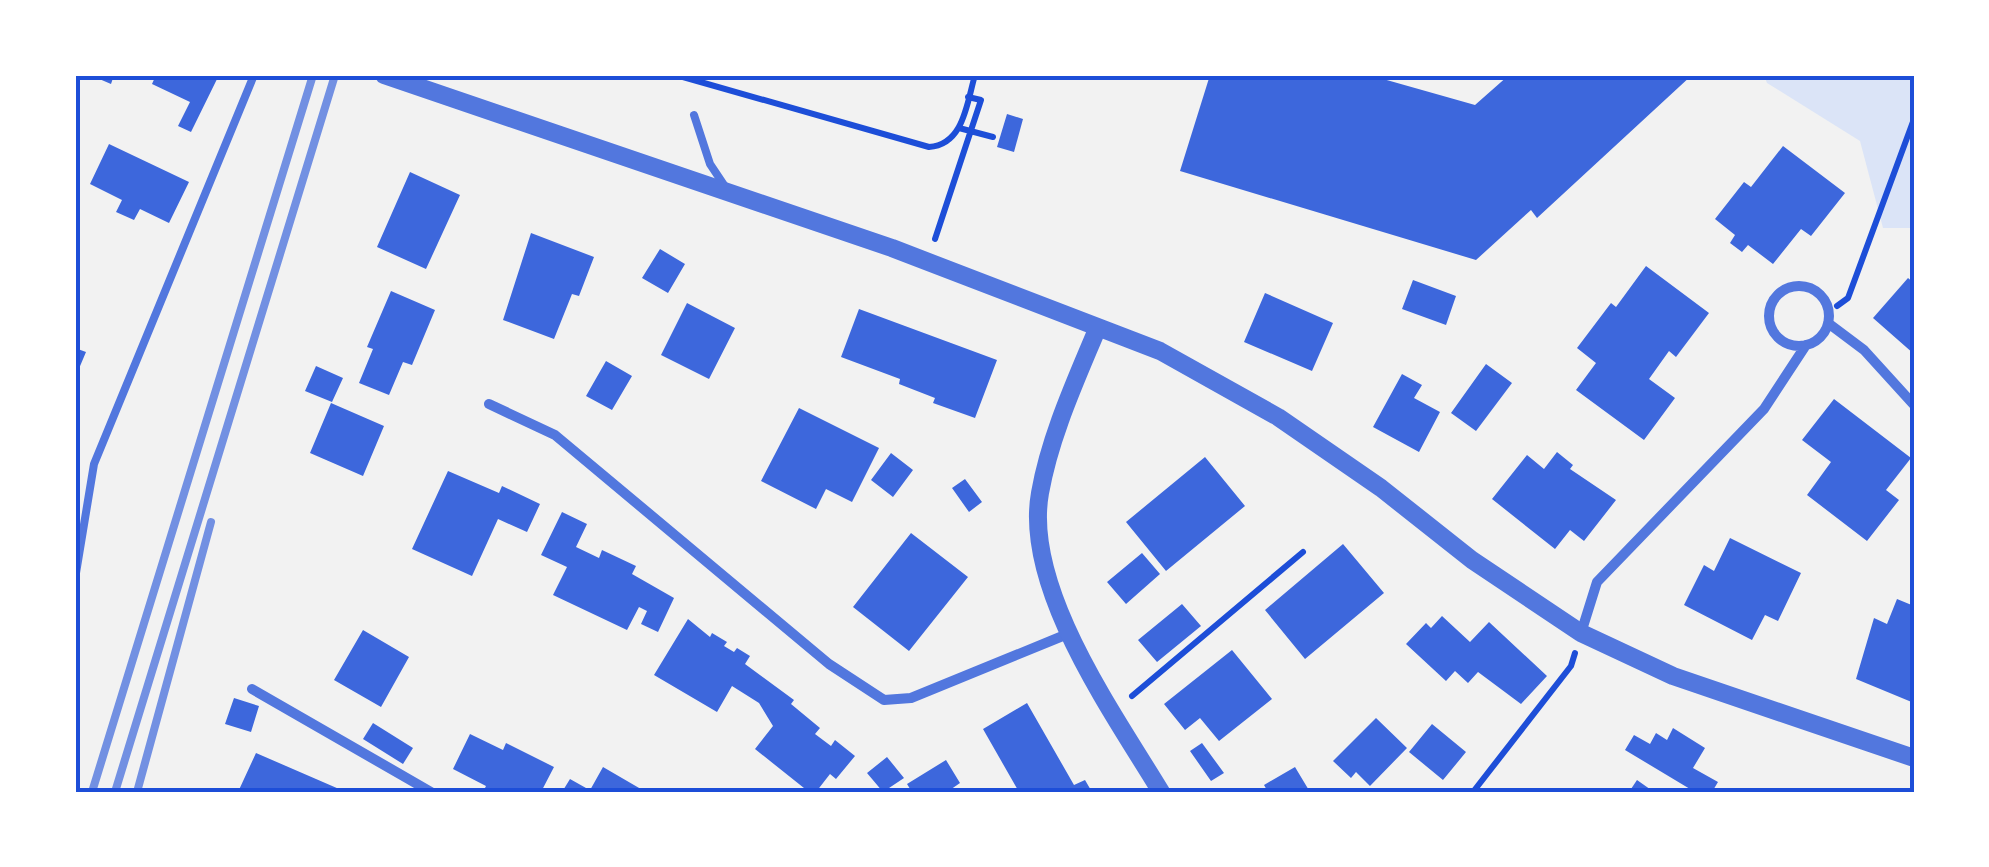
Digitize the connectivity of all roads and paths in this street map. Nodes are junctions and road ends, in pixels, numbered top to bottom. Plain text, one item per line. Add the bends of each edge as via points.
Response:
1 (254, 75) edge
2 (384, 75) edge
3 (676, 75) edge
4 (975, 75) edge
5 (434, 82) edge
6 (968, 98) junction
7 (694, 115) dead end
8 (1914, 119) edge
9 (959, 128) junction
10 (971, 131) junction
11 (993, 137) dead end
12 (728, 192) junction
13 (937, 234) dead end
14 (1828, 318) junction
15 (1098, 328) junction
16 (1806, 345) junction
17 (489, 404) dead end
18 (1914, 405) edge
19 (1303, 552) dead end
20 (75, 579) edge
21 (1070, 633) junction
22 (1582, 633) junction
23 (252, 689) dead end
24 (1113, 712) junction
25 (1914, 758) edge
26 (431, 792) edge
27 (1161, 792) edge
28 (1473, 792) edge

1 - 20 lane via 94,464
2 - 5 street
3 - 9 path via 919,146 938,146
4 - 6 path
5 - 12 street
6 - 9 path
6 - 10 path via 981,100
7 - 12 lane via 710,164
8 - 14 path via 1848,298
9 - 10 path
10 - 11 path
10 - 13 path
12 - 15 street
14 - 16 street via 1820,337
14 - 16 street via 1819,294 1801,286 1774,299 1769,319 1777,337
14 - 18 street
15 - 21 street via 1039,496 1044,563
15 - 22 street via 1160,352 1278,417
16 - 22 street via 1764,410 1597,582
17 - 21 street via 555,436 828,664 884,700 911,698
19 - 24 path
21 - 24 street
22 - 25 street via 1673,676
22 - 28 path via 1571,666
23 - 26 street
24 - 27 street

